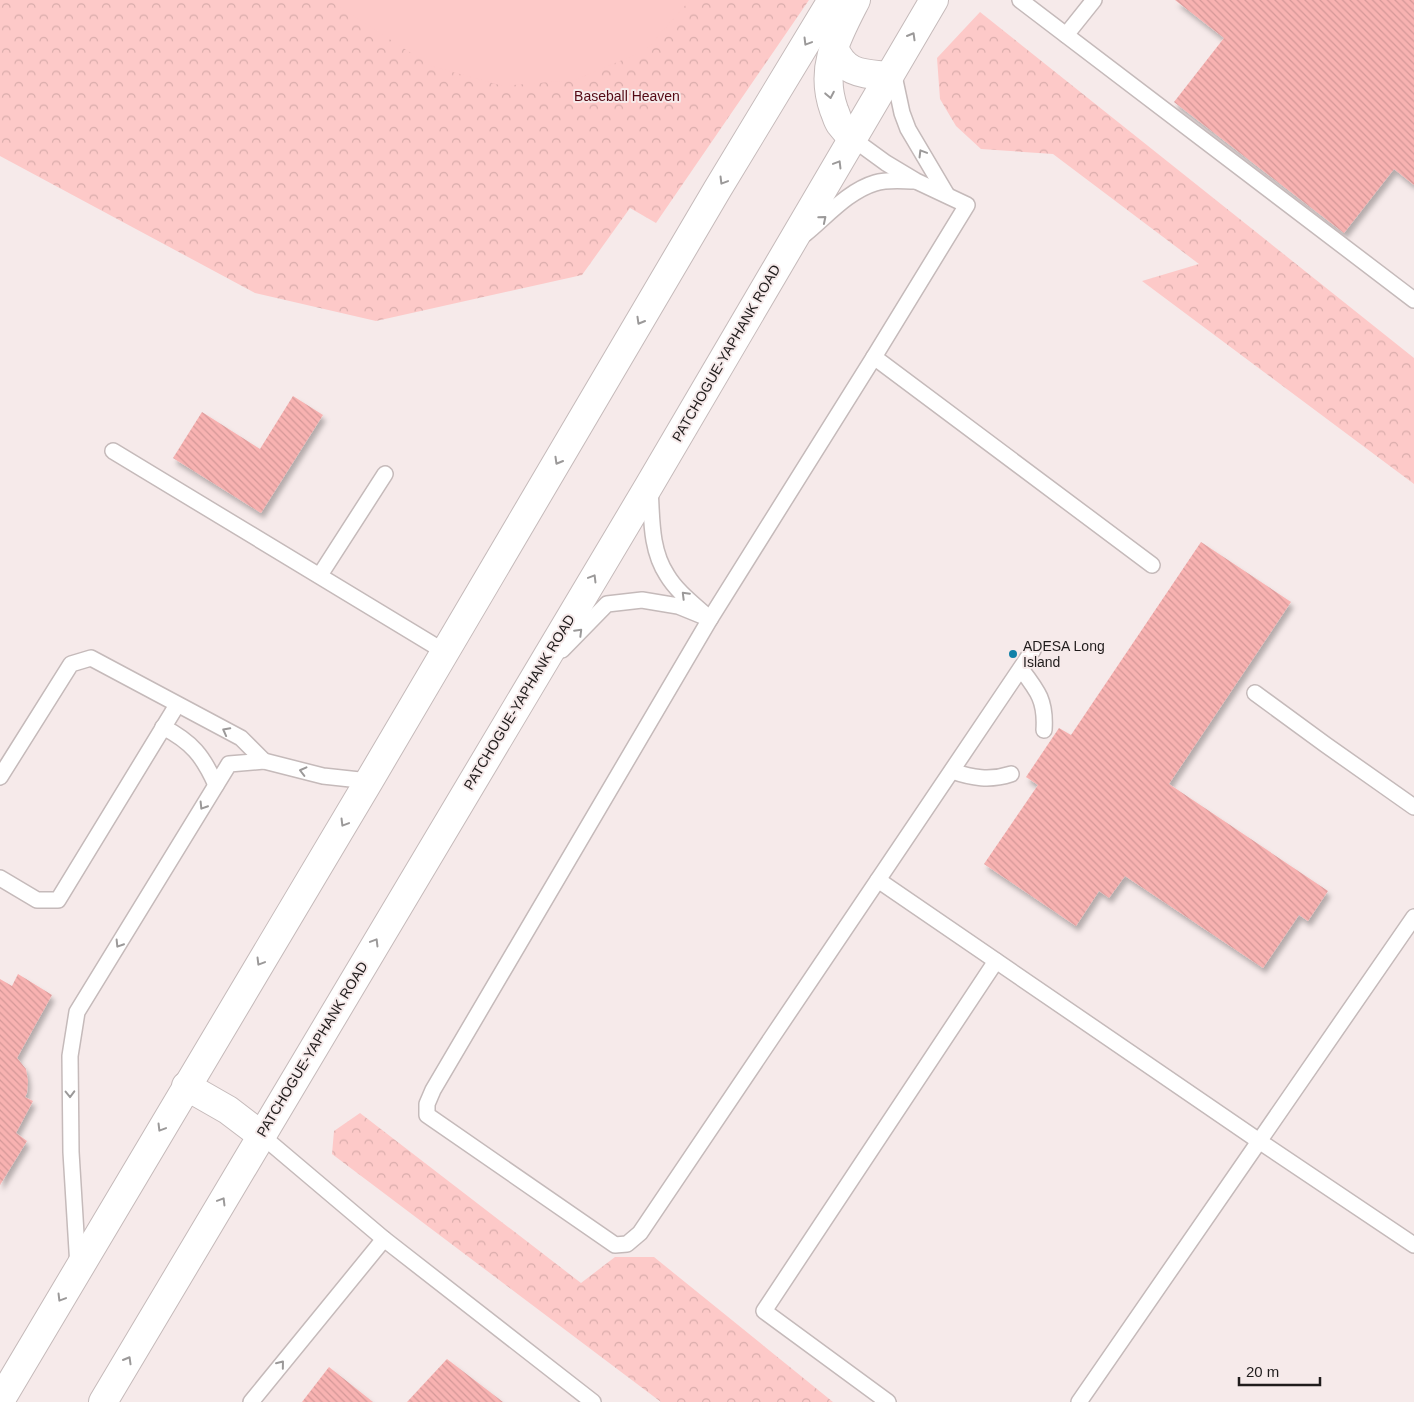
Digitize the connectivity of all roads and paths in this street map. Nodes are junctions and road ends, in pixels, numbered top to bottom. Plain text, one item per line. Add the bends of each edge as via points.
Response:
1 (832, 0) edge
2 (856, 0) edge
3 (934, 0) edge
4 (1020, 0) edge
5 (1094, 0) edge
6 (1066, 35) junction
7 (834, 48) junction
8 (891, 72) junction
9 (853, 139) junction
10 (916, 181) junction
11 (946, 195) junction
12 (785, 251) junction
13 (1414, 300) edge
14 (874, 357) junction
15 (113, 450) dead end
16 (385, 474) dead end
17 (650, 484) junction
18 (1152, 565) dead end
19 (320, 575) junction
20 (710, 619) junction
21 (1033, 650) dead end
22 (445, 652) junction
23 (1021, 669) junction
24 (532, 679) junction
25 (1255, 693) dead end
26 (177, 705) junction
27 (163, 727) junction
28 (1044, 730) dead end
29 (264, 762) junction
30 (952, 771) junction
31 (1011, 774) dead end
32 (0, 777) edge
33 (369, 781) junction
34 (216, 785) junction
35 (1414, 807) edge
36 (0, 878) edge
37 (878, 880) junction
38 (1414, 916) edge
39 (996, 961) junction
40 (186, 1086) junction
41 (261, 1135) junction
42 (1258, 1140) junction
43 (384, 1239) junction
44 (1414, 1245) edge
45 (78, 1269) junction
46 (0, 1401) edge
47 (103, 1402) edge
48 (251, 1402) edge
49 (593, 1402) edge
50 (888, 1402) edge
51 (1079, 1402) edge

1 -> 22 main road
2 - 7 main road
8 -> 3 main road, PATCHOGUE-YAPHANK ROAD
4 - 6 lane
5 - 6 lane
6 - 13 lane
7 - 8 main road via 848,68 858,72
7 -> 9 main road via 829,60 831,102 839,122
8 - 9 main road, PATCHOGUE-YAPHANK ROAD
11 -> 8 lane via 908,129
9 - 10 lane
12 -> 9 main road, PATCHOGUE-YAPHANK ROAD
10 - 11 lane
12 -> 10 lane via 858,191 875,183
11 - 14 lane via 967,205
12 - 17 main road, PATCHOGUE-YAPHANK ROAD
14 - 18 lane
14 - 20 lane
15 - 19 lane
16 - 19 lane
20 -> 17 lane via 667,575 658,558
24 -> 17 main road, PATCHOGUE-YAPHANK ROAD
19 - 22 lane
24 -> 20 lane via 607,604 642,600 678,606
20 - 37 lane via 433,1090 428,1115 615,1245 627,1244 640,1233
21 - 23 lane
22 - 33 main road
23 - 28 lane via 1039,693 1045,716
23 - 30 lane
41 -> 24 main road, PATCHOGUE-YAPHANK ROAD
25 - 35 lane
26 - 27 lane
29 -> 26 lane via 241,738
26 - 32 lane via 91,658 71,664
27 - 34 lane via 181,736 197,752 206,762
27 - 36 lane via 58,900 37,900
33 -> 29 lane via 323,776
29 - 34 lane via 229,764
30 - 31 lane via 987,779
30 - 37 lane
33 -> 40 main road
34 -> 45 lane via 77,1012 70,1056 71,1152
37 - 39 lane
38 - 42 lane
39 - 42 lane
39 - 50 lane via 764,1311
40 - 41 main road via 228,1110
40 -> 45 main road
41 - 43 lane
47 -> 41 main road, PATCHOGUE-YAPHANK ROAD
42 - 44 lane
42 - 51 lane
48 -> 43 lane
43 - 49 lane
45 -> 46 main road

